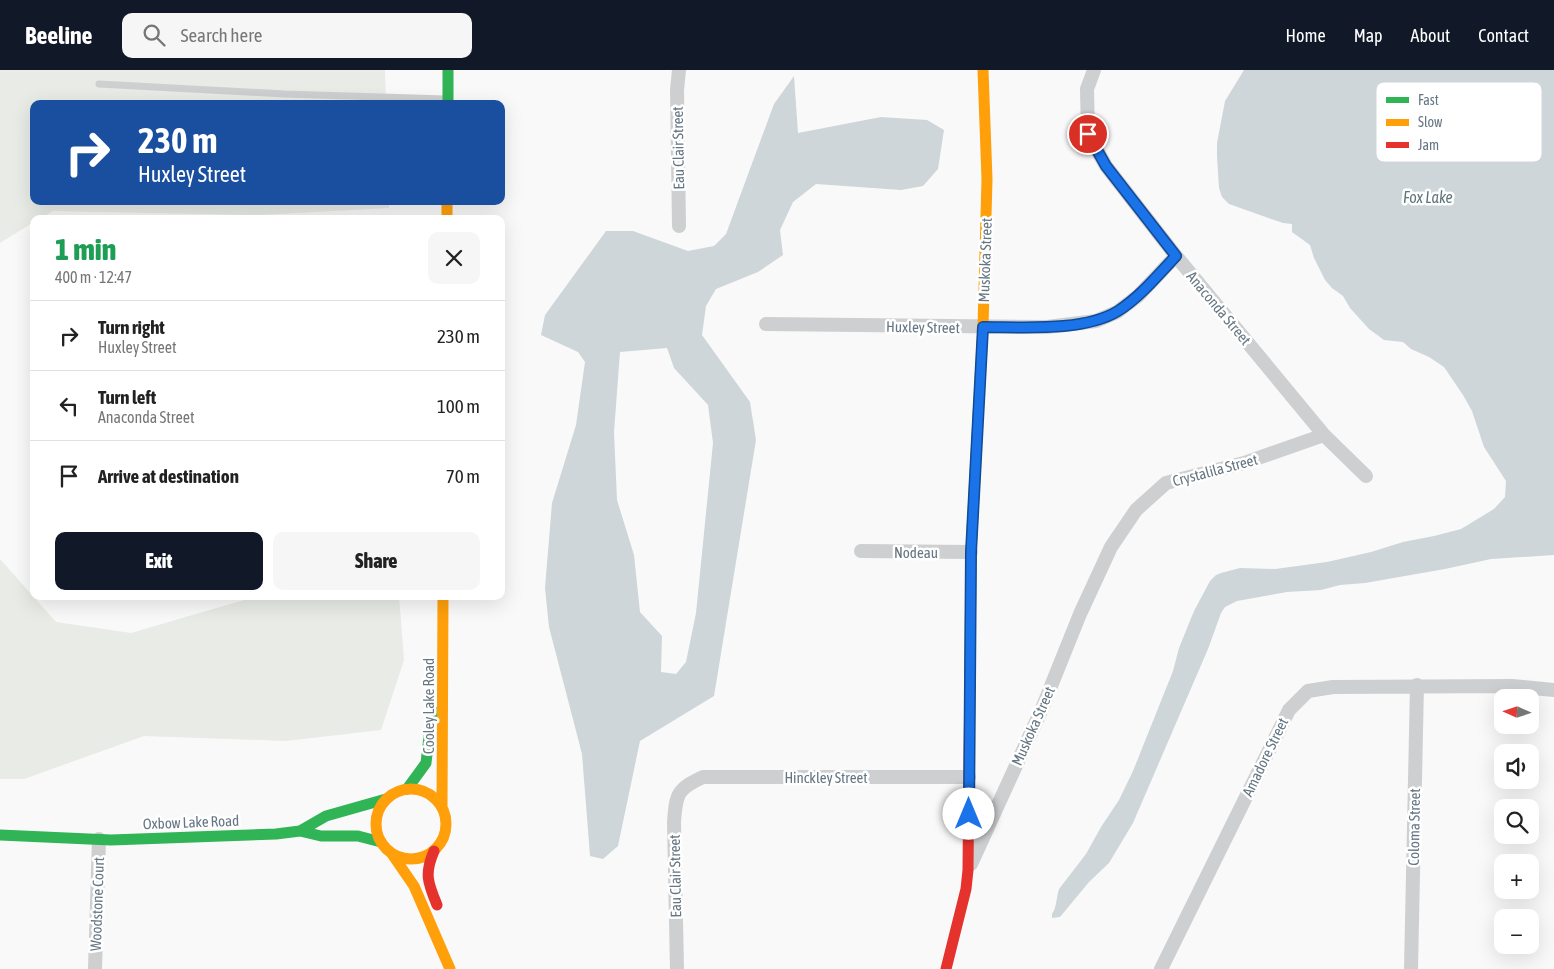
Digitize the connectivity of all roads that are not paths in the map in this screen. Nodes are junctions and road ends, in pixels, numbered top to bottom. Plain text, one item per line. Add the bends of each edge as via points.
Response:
1 (448, 70) edge
2 (679, 70) edge
3 (983, 70) edge
4 (1094, 70) edge
5 (99, 84) dead end
6 (407, 100) edge
7 (448, 100) edge
8 (679, 226) dead end
9 (1176, 256) junction
10 (766, 324) dead end
11 (983, 327) junction
12 (1324, 435) junction
13 (1366, 476) dead end
14 (861, 551) dead end
15 (971, 552) junction
16 (1095, 582) joint
17 (443, 601) edge
18 (1417, 685) junction
19 (1554, 690) edge
20 (969, 777) junction
21 (686, 785) joint
22 (407, 789) junction
23 (386, 799) junction
24 (442, 807) junction
25 (300, 831) junction
26 (0, 835) edge
27 (99, 839) junction
28 (381, 842) junction
29 (434, 851) junction
30 (392, 854) junction
31 (968, 870) junction
32 (441, 916) dead end
33 (451, 942) dead end
34 (95, 969) edge
35 (450, 969) edge
36 (461, 969) edge
37 (677, 969) edge
38 (946, 969) edge
39 (1161, 969) edge
40 (1411, 969) edge

1 - 7 street
2 - 8 street, Eau Clair Street
3 - 11 street, Muskoka Street via 987,179
4 - 9 street, Anaconda Street via 1088,89 1088,134 1106,166
5 - 6 lane
9 - 11 street, Huxley Street via 1138,296 1117,312 1096,322 1047,327
9 - 12 street, Anaconda Street
10 - 11 street, Huxley Street
11 - 15 street, Muskoka Street
12 - 13 street, Anaconda Street
12 - 16 street, Crystalila Street via 1244,463 1166,483 1136,510 1111,547
14 - 15 street, Nodeau
15 - 20 street, Muskoka Street
16 - 31 street, Muskoka Street via 1041,711
17 - 22 street, Cooley Lake Road via 426,763
17 - 24 street, Cooley Lake Road
18 - 19 street, Amadore Street
18 - 39 street, Amadore Street via 1333,687 1308,691 1289,710
18 - 40 street, Coloma Street
20 - 21 street, Hinckley Street via 703,777
20 - 31 street, Muskoka Street
21 - 37 street, Eau Clair Street via 679,793 674,822
22 - 23 street via 401,789
22 - 24 street via 425,791
23 - 25 street via 326,816
23 - 28 street via 375,825
24 - 29 street via 446,830
25 - 27 street, Oxbow Lake Road
25 - 28 street, Oxbow Lake Road via 321,836 358,836
26 - 27 street, Oxbow Lake Road
27 - 34 street, Woodstone Court
28 - 30 street
29 - 30 street via 414,860
29 - 32 street via 427,866 427,880
30 - 35 street via 414,886
31 - 38 street, Muskoka Street
33 - 36 street

